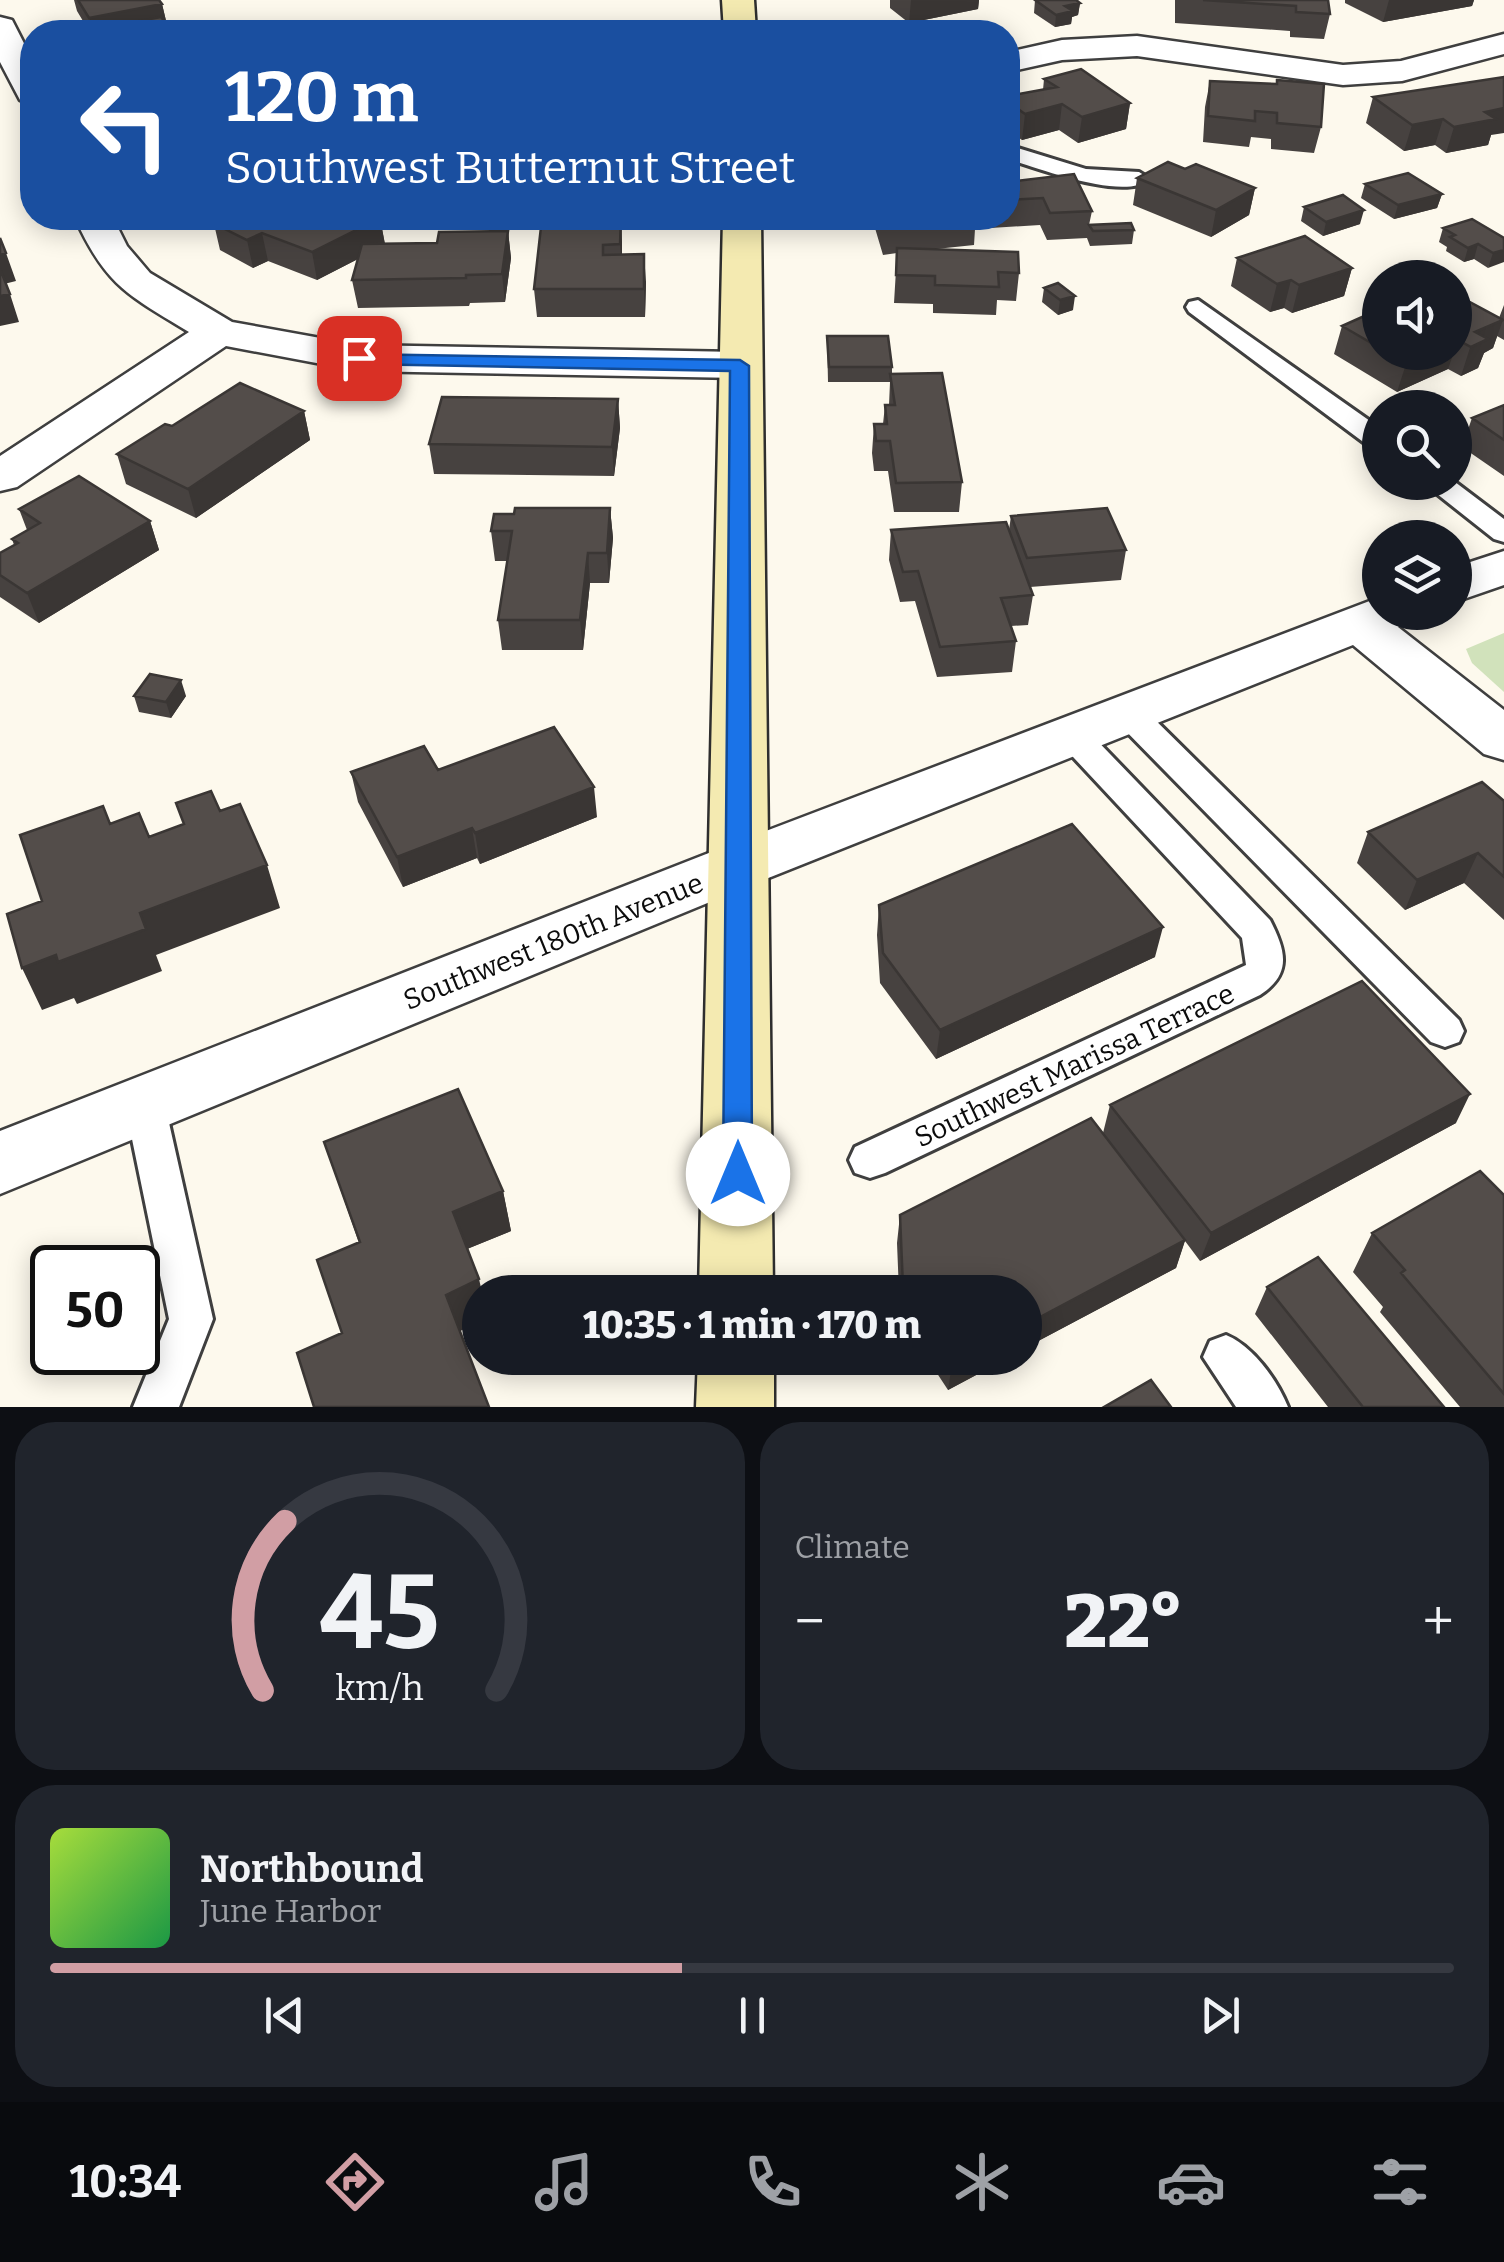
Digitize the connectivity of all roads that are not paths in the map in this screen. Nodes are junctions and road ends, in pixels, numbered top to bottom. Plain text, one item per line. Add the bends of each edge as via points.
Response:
1 (0, 27) edge
2 (1504, 44) edge
3 (1020, 59) edge
4 (20, 68) edge
5 (1020, 156) edge
6 (1138, 179) edge
7 (100, 230) edge
8 (742, 230) edge
9 (1198, 307) dead end
10 (219, 332) junction
11 (740, 366) junction
12 (1362, 428) edge
13 (0, 477) edge
14 (1460, 500) edge
15 (1504, 533) edge
16 (1504, 567) edge
17 (1472, 579) edge
18 (1362, 622) edge
19 (1386, 630) edge
20 (1128, 713) junction
21 (1072, 735) junction
22 (1504, 740) edge
23 (740, 865) junction
24 (1445, 1031) dead end
25 (145, 1105) junction
26 (870, 1160) dead end
27 (0, 1164) edge
28 (736, 1275) edge
29 (1226, 1357) dead end
30 (736, 1375) edge
31 (156, 1407) edge
32 (736, 1407) edge
33 (1265, 1407) edge

1 - 4 street
2 - 3 street via 1402,71 1343,75 1138,46
5 - 6 lane via 1084,176
7 - 10 street via 135,282
8 - 11 main road
9 - 12 lane
10 - 11 street via 359,358
10 - 13 street
11 - 23 main road
14 - 15 lane
16 - 17 street
18 - 20 street, Southwest 180th Avenue
19 - 22 street
20 - 21 street, Southwest 180th Avenue
20 - 24 lane
21 - 23 street, Southwest 180th Avenue
21 - 26 lane, Southwest Marissa Terrace via 1257,930 1266,950 1265,972
23 - 25 street, Southwest 180th Avenue
23 - 28 main road
25 - 27 street, Southwest 180th Avenue
25 - 31 lane via 191,1319
29 - 33 lane
30 - 32 main road

